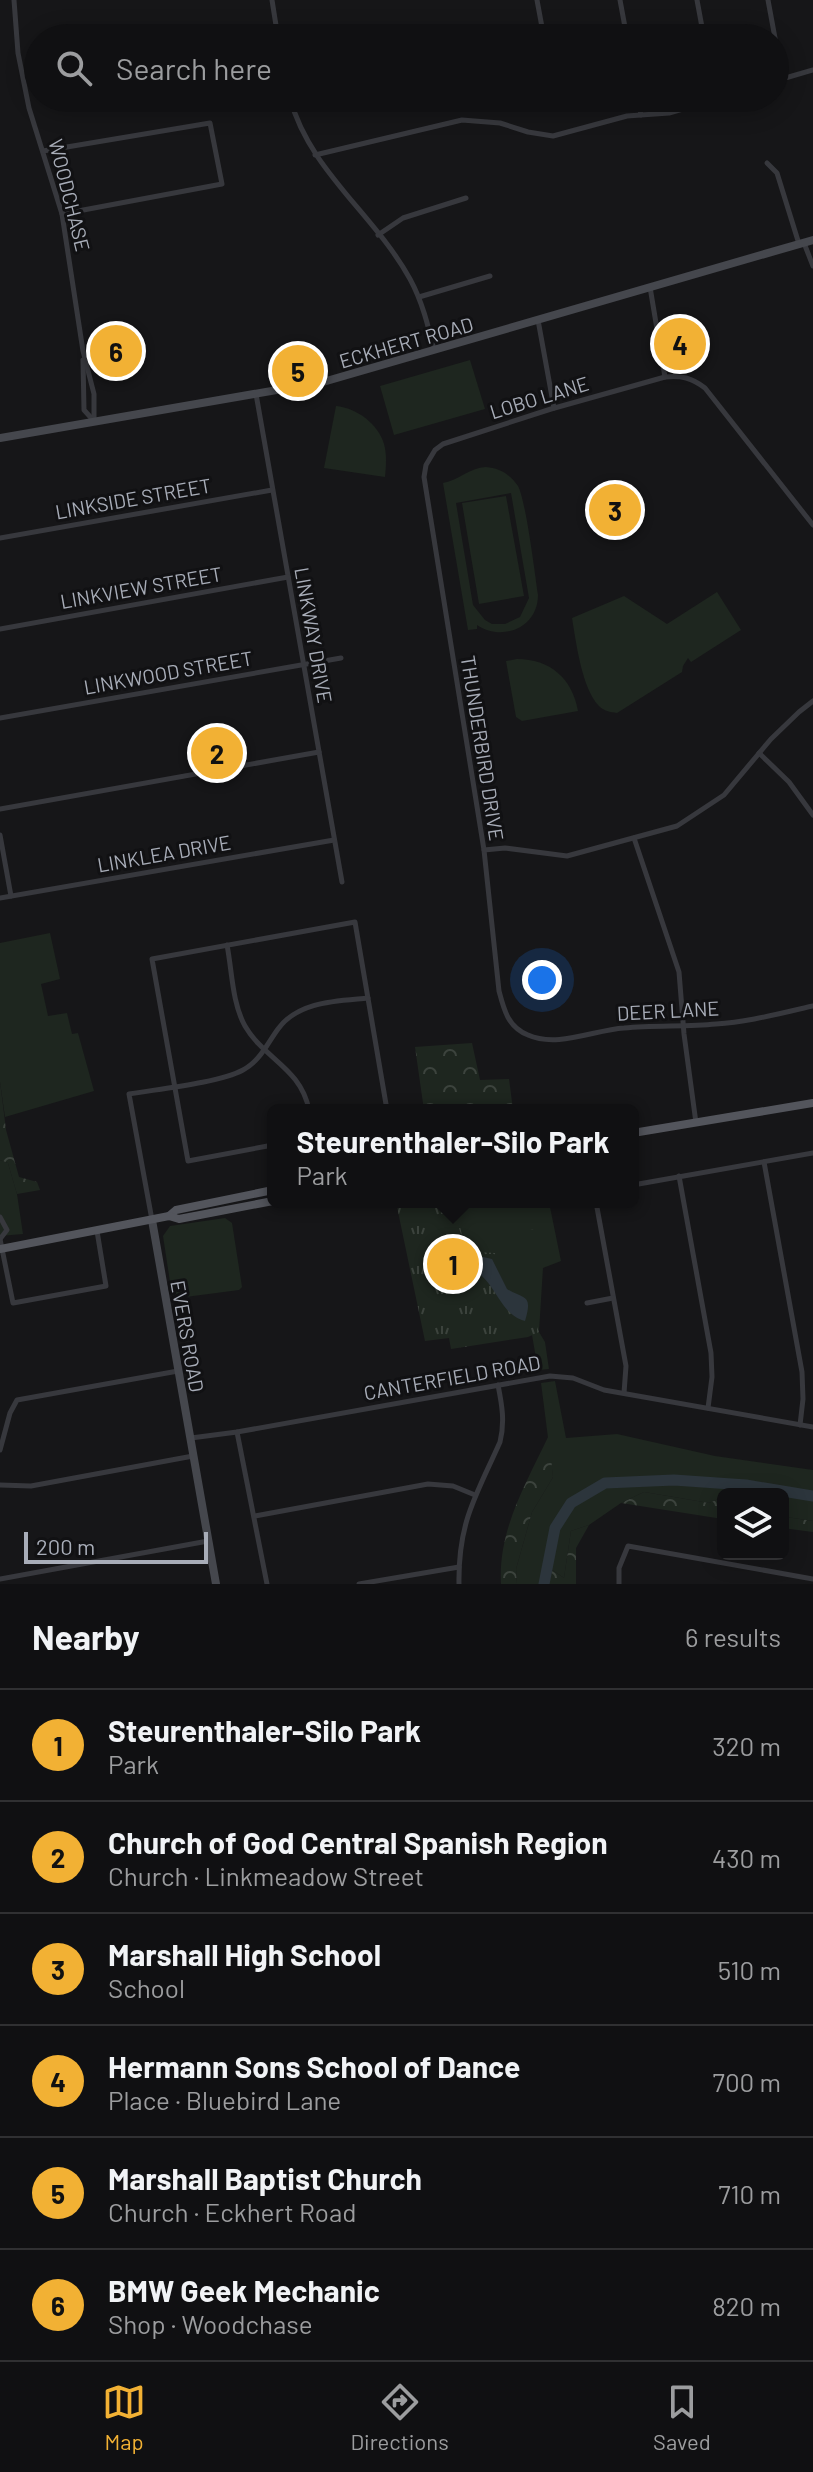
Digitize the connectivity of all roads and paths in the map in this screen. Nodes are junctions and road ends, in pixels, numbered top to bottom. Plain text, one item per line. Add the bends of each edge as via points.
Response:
1 (14, 0) edge
2 (272, 0) edge
3 (537, 0) edge
4 (620, 0) edge
5 (697, 0) edge
6 (768, 0) edge
7 (276, 24) edge
8 (541, 24) edge
9 (624, 24) edge
10 (701, 24) edge
11 (772, 24) edge
12 (813, 70) edge
13 (789, 77) edge
14 (24, 84) edge
15 (30, 112) edge
16 (295, 112) edge
17 (640, 112) edge
18 (672, 112) edge
19 (641, 115) junction
20 (43, 151) junction
21 (315, 155) junction
22 (767, 163) dead end
23 (466, 198) dead end
24 (62, 214) junction
25 (378, 235) junction
26 (805, 243) edge
27 (813, 266) edge
28 (490, 276) dead end
29 (650, 287) junction
30 (419, 297) junction
31 (538, 320) junction
32 (83, 351) junction
33 (434, 351) junction
34 (665, 377) junction
35 (256, 394) junction
36 (554, 408) junction
37 (94, 421) junction
38 (0, 438) edge
39 (429, 460) joint
40 (272, 490) junction
41 (813, 525) edge
42 (0, 538) edge
43 (288, 577) junction
44 (0, 629) edge
45 (341, 658) dead end
46 (303, 665) junction
47 (813, 701) edge
48 (0, 718) edge
49 (319, 752) junction
50 (759, 753) junction
51 (0, 809) edge
52 (813, 815) edge
53 (0, 835) edge
54 (634, 838) junction
55 (334, 840) junction
56 (484, 850) junction
57 (342, 882) dead end
58 (11, 896) junction
59 (0, 898) edge
60 (227, 945) junction
61 (368, 998) junction
62 (813, 1006) edge
63 (683, 1026) junction
64 (526, 1035) joint
65 (265, 1048) junction
66 (174, 1086) junction
67 (813, 1103) edge
68 (307, 1104) edge
69 (386, 1104) edge
70 (696, 1123) junction
71 (639, 1132) edge
72 (267, 1146) edge
73 (813, 1153) edge
74 (764, 1162) junction
75 (679, 1176) junction
76 (639, 1184) edge
77 (267, 1191) edge
78 (267, 1202) edge
79 (597, 1208) edge
80 (169, 1216) junction
81 (0, 1217) edge
82 (152, 1220) junction
83 (96, 1230) junction
84 (1, 1244) edge
85 (614, 1298) junction
86 (587, 1303) dead end
87 (178, 1371) junction
88 (498, 1385) junction
89 (624, 1393) junction
90 (708, 1408) junction
91 (800, 1425) junction
92 (813, 1427) edge
93 (237, 1432) junction
94 (190, 1438) junction
95 (0, 1450) edge
96 (193, 1456) junction
97 (0, 1485) edge
98 (475, 1495) junction
99 (255, 1516) junction
100 (208, 1541) junction
101 (459, 1567) junction
102 (0, 1579) edge
103 (813, 1579) edge
104 (216, 1584) edge
105 (267, 1584) edge
106 (359, 1584) edge
107 (459, 1584) edge
108 (619, 1584) edge

1 - 14 street, WOODCHASE
2 - 7 street
3 - 8 street
4 - 9 street
5 - 10 street
6 - 11 street
12 - 13 street
15 - 20 street, WOODCHASE
16 - 21 street
17 - 19 street
18 - 19 street
19 - 21 street via 553,136 462,120
20 - 24 street, WOODCHASE
20 - 24 street via 210,123 222,184
21 - 25 street
22 - 26 street via 777,173
23 - 25 street via 403,218
24 - 32 street, WOODCHASE
25 - 30 street
26 - 27 street
26 - 29 main road, ECKHERT ROAD
28 - 30 street
29 - 31 main road, ECKHERT ROAD
29 - 34 street
30 - 33 street
31 - 33 main road, ECKHERT ROAD
31 - 36 street
32 - 37 street, WOODCHASE via 94,394
32 - 37 street, WOODCHASE via 84,410
33 - 35 main road, ECKHERT ROAD via 323,382
34 - 36 street, LOBO LANE
34 - 41 street via 689,378 705,388
35 - 37 main road, ECKHERT ROAD
35 - 40 street, LINKWAY DRIVE
36 - 39 street, LOBO LANE via 443,444
37 - 38 main road, ECKHERT ROAD
39 - 56 street, THUNDERBIRD DRIVE via 423,486
40 - 42 street, LINKSIDE STREET
40 - 43 street, LINKWAY DRIVE
43 - 44 street, LINKVIEW STREET
43 - 46 street, LINKWAY DRIVE
45 - 46 street, LINKWOOD STREET
46 - 48 street, LINKWOOD STREET
46 - 49 street, LINKWAY DRIVE
47 - 50 street
49 - 51 street
49 - 55 street, LINKWAY DRIVE
50 - 52 street
50 - 54 street via 724,795 692,818
53 - 58 street
54 - 56 street via 567,856
54 - 63 street via 679,972
55 - 57 street, LINKWAY DRIVE
55 - 58 street, LINKLEA DRIVE
56 - 64 street, THUNDERBIRD DRIVE via 499,990 510,1022
58 - 59 street, LINKLEA DRIVE
60 - 61 street via 355,922
60 - 65 street via 239,1012
60 - 66 street via 152,959
61 - 65 street via 297,1011
61 - 69 street
62 - 63 street, DEER LANE
63 - 64 street, DEER LANE via 628,1027 555,1040
63 - 70 street
65 - 66 street via 236,1074
65 - 68 street via 299,1082
66 - 72 street via 188,1161
66 - 82 street, EVERS ROAD via 129,1094
67 - 70 main road
70 - 71 main road
73 - 74 street
74 - 75 street
74 - 91 street via 802,1372
75 - 76 street
75 - 90 street via 711,1353
77 - 80 main road via 176,1210
78 - 80 main road via 179,1219
79 - 85 street
80 - 82 main road
81 - 84 street via 7,1230
82 - 83 main road
82 - 87 main road, EVERS ROAD
83 - 84 main road
83 - 84 street via 106,1286 13,1303
85 - 86 street
85 - 89 street via 626,1366
87 - 94 main road, EVERS ROAD
87 - 95 street via 17,1400
88 - 89 street, CANTERFIELD ROAD via 557,1376
88 - 93 street, CANTERFIELD ROAD
88 - 98 street via 503,1430
89 - 90 street, CANTERFIELD ROAD
90 - 91 street, CANTERFIELD ROAD
91 - 92 street, CANTERFIELD ROAD
93 - 94 street, CANTERFIELD ROAD
93 - 99 street
94 - 96 main road, EVERS ROAD
96 - 97 street via 31,1486
96 - 100 main road, EVERS ROAD
98 - 99 street via 428,1484
98 - 101 street via 461,1538
99 - 105 street
100 - 102 street
100 - 104 main road, EVERS ROAD
101 - 106 street
101 - 107 street
103 - 108 street via 628,1546

